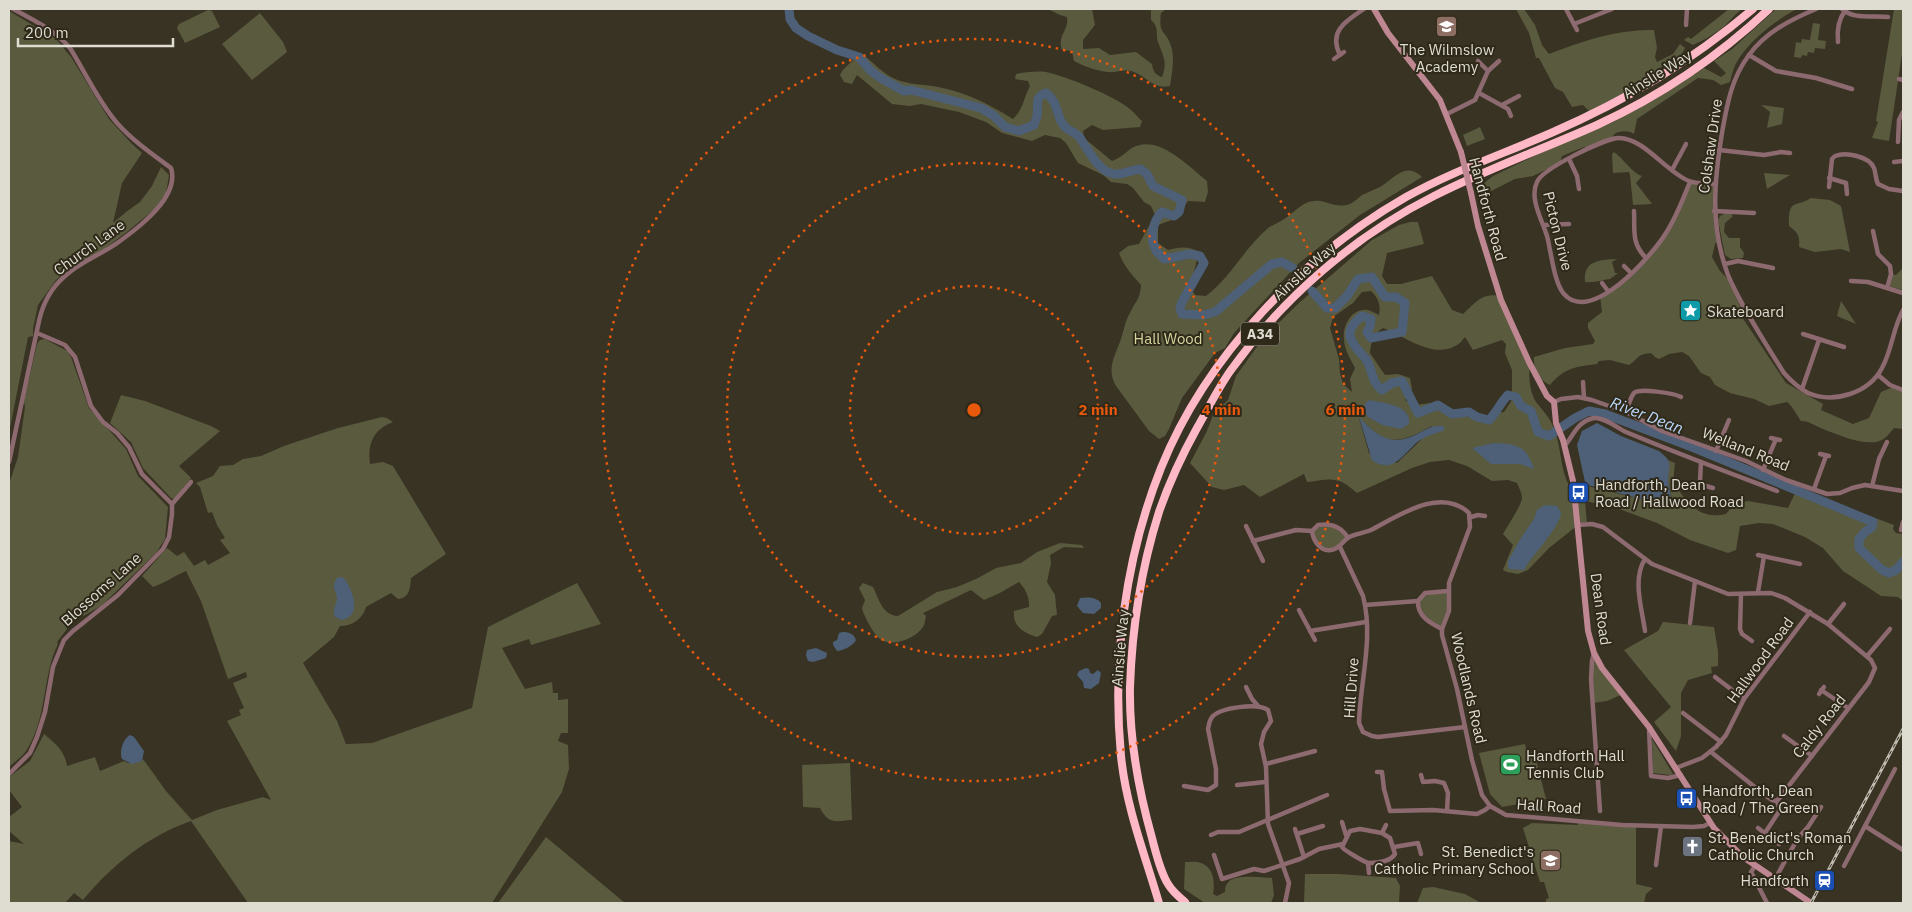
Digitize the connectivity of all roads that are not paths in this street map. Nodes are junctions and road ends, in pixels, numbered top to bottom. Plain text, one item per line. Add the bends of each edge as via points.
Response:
1 (13, 9) edge
2 (1364, 9) edge
3 (1374, 9) edge
4 (1566, 9) edge
5 (1612, 9) edge
6 (1687, 9) edge
7 (1753, 9) edge
8 (1770, 9) edge
9 (1816, 9) edge
10 (1844, 10) edge
11 (1888, 16) dead end
12 (1574, 24) junction
13 (1686, 25) dead end
14 (1577, 30) dead end
15 (1832, 31) dead end
16 (1838, 32) junction
17 (1838, 42) dead end
18 (1749, 55) junction
19 (1334, 59) dead end
20 (1478, 61) dead end
21 (1499, 61) dead end
22 (1488, 71) junction
23 (1842, 87) junction
24 (1852, 89) dead end
25 (1479, 93) junction
26 (1840, 94) dead end
27 (1520, 96) dead end
28 (1502, 105) junction
29 (1903, 112) edge
30 (1447, 114) junction
31 (1511, 116) dead end
32 (1898, 142) dead end
33 (1686, 144) dead end
34 (1720, 150) junction
35 (1790, 153) dead end
36 (1569, 159) junction
37 (1903, 161) edge
38 (1894, 162) dead end
39 (1672, 170) junction
40 (1829, 178) junction
41 (1690, 182) junction
42 (1715, 184) junction
43 (1829, 187) dead end
44 (1579, 190) dead end
45 (1903, 191) edge
46 (1847, 194) dead end
47 (1634, 211) dead end
48 (1714, 211) junction
49 (1754, 213) dead end
50 (1569, 224) dead end
51 (1544, 225) junction
52 (1873, 232) dead end
53 (1882, 240) dead end
54 (1875, 242) junction
55 (1646, 258) junction
56 (1725, 264) junction
57 (1624, 266) dead end
58 (1773, 268) dead end
59 (1631, 273) junction
60 (1851, 280) dead end
61 (1602, 283) dead end
62 (1887, 288) junction
63 (1608, 292) junction
64 (1903, 293) edge
65 (1903, 310) edge
66 (37, 333) junction
67 (1803, 334) dead end
68 (1819, 340) junction
69 (1844, 346) dead end
70 (1878, 375) junction
71 (1583, 382) dead end
72 (1802, 389) junction
73 (1903, 390) edge
74 (1681, 397) dead end
75 (1584, 398) junction
76 (1554, 402) junction
77 (1626, 412) junction
78 (1729, 420) dead end
79 (1776, 439) dead end
80 (1564, 442) junction
81 (1887, 442) dead end
82 (1716, 451) junction
83 (1820, 454) dead end
84 (9, 462) edge
85 (1701, 462) junction
86 (1764, 470) junction
87 (191, 482) dead end
88 (1872, 486) junction
89 (1713, 488) dead end
90 (1814, 489) junction
91 (1777, 490) dead end
92 (1903, 490) edge
93 (172, 504) junction
94 (1485, 516) dead end
95 (1471, 517) junction
96 (1903, 522) edge
97 (1578, 525) junction
98 (1246, 526) dead end
99 (1901, 530) dead end
100 (1312, 531) junction
101 (1348, 538) junction
102 (1253, 541) junction
103 (1340, 547) junction
104 (1758, 555) dead end
105 (1764, 556) junction
106 (1645, 559) junction
107 (1263, 561) dead end
108 (1800, 564) dead end
109 (1695, 581) junction
110 (1448, 591) junction
111 (1758, 592) junction
112 (1741, 594) junction
113 (1418, 601) junction
114 (1844, 604) dead end
115 (1365, 605) junction
116 (1299, 610) dead end
117 (1810, 612) junction
118 (1366, 622) junction
119 (1690, 623) dead end
120 (1828, 624) junction
121 (1890, 628) dead end
122 (1442, 629) junction
123 (1310, 631) junction
124 (1645, 631) dead end
125 (1315, 640) dead end
126 (1752, 641) dead end
127 (1594, 653) junction
128 (1868, 655) junction
129 (1715, 677) dead end
130 (1246, 687) dead end
131 (1821, 690) dead end
132 (1744, 699) junction
133 (1258, 706) junction
134 (1848, 708) junction
135 (1684, 712) dead end
136 (1465, 727) junction
137 (1649, 727) junction
138 (1784, 736) dead end
139 (1721, 742) junction
140 (1315, 751) dead end
141 (1711, 752) junction
142 (1812, 756) junction
143 (1266, 764) junction
144 (1676, 768) junction
145 (1895, 769) dead end
146 (1377, 772) dead end
147 (9, 774) edge
148 (1421, 775) dead end
149 (1681, 775) junction
150 (1266, 782) junction
151 (1237, 785) dead end
152 (1184, 786) dead end
153 (1327, 795) dead end
154 (1778, 801) junction
155 (1490, 806) junction
156 (1820, 808) dead end
157 (1447, 811) junction
158 (1600, 811) dead end
159 (1268, 822) junction
160 (1342, 822) dead end
161 (1710, 823) junction
162 (1386, 824) dead end
163 (1323, 826) dead end
164 (1661, 826) junction
165 (1865, 826) junction
166 (1758, 828) dead end
167 (1382, 833) junction
168 (1765, 833) junction
169 (1211, 835) dead end
170 (1346, 836) junction
171 (1343, 844) junction
172 (1780, 844) dead end
173 (1394, 847) junction
174 (1903, 850) edge
175 (1420, 854) dead end
176 (1214, 855) dead end
177 (1304, 856) junction
178 (1368, 863) junction
179 (1282, 864) junction
180 (1656, 864) dead end
181 (1755, 866) junction
182 (1844, 866) dead end
183 (1369, 873) dead end
184 (1775, 879) junction
185 (1808, 902) edge
186 (1159, 903) edge
187 (1174, 903) edge
188 (1186, 903) edge
189 (1285, 903) edge
190 (1767, 903) edge

1 - 66 street, Church Lane via 65,42 117,123 171,168 174,180 171,190 156,210 120,242 65,276 45,300
2 - 19 street via 1340,27 1336,46 1342,53
3 - 30 main road, Handforth Road
4 - 12 street
5 - 12 street
6 - 13 street
7 - 186 highway, Ainslie Way / A34 via 1700,51 1650,84 1593,114 1425,187 1365,222 1303,272 1219,363 1197,397 1161,468 1136,549 1122,626 1118,708 1122,759 1130,809
8 - 188 highway, Ainslie Way / A34 via 1728,45 1642,102 1460,183 1372,232 1285,306 1231,371 1174,472 1140,588 1133,628 1130,708 1133,758 1158,858 1168,884
9 - 18 street, Colshaw Drive via 1776,29
10 - 11 street via 1870,17
10 - 16 street
12 - 14 street
15 - 16 street
16 - 17 street
18 - 23 street via 1776,72 1816,78
18 - 34 street, Colshaw Drive via 1731,89
20 - 22 street
21 - 22 street
22 - 25 street
23 - 24 street
23 - 26 street
25 - 28 street
25 - 30 street via 1470,104
27 - 28 street
28 - 31 street
29 - 32 street via 1899,120
30 - 76 main road, Handforth Road, bridge via 1461,152 1478,226 1501,300 1529,362 1547,396
33 - 39 street
34 - 35 street via 1764,155
34 - 42 street, Colshaw Drive
36 - 39 street, Picton Drive via 1612,139 1622,138 1633,142
36 - 44 street
36 - 51 street, Picton Drive via 1545,172 1536,182 1534,197
37 - 38 street
39 - 41 street, Picton Drive
40 - 43 street
40 - 45 street via 1832,159 1844,154 1869,162 1874,167 1878,184
40 - 46 street via 1846,183
41 - 42 street, Picton Drive
41 - 55 street, Picton Drive via 1668,230
42 - 48 street, Colshaw Drive
47 - 55 street via 1636,244
48 - 49 street
48 - 56 street, Colshaw Drive
50 - 51 street
51 - 63 street, Picton Drive via 1564,295 1575,302 1586,303
52 - 54 street
53 - 54 street
54 - 62 street via 1878,254 1890,266
55 - 59 street, Picton Drive
56 - 58 street via 1738,261
56 - 72 street, Colshaw Drive via 1735,289 1779,365
57 - 59 street
59 - 63 street, Picton Drive
60 - 62 street
61 - 63 street
62 - 64 street
65 - 70 street, Colshaw Drive
66 - 84 street, Church Lane
66 - 93 street via 65,345 76,357 91,406 128,447 142,474
67 - 68 street
68 - 69 street
68 - 72 street
70 - 72 street, Colshaw Drive via 1862,389 1844,396 1821,397
70 - 73 street
71 - 75 street
74 - 77 street via 1640,390 1633,394
75 - 76 street, Welland Road
75 - 77 street, Welland Road
76 - 80 main road, Dean Road
77 - 82 street, Welland Road via 1662,431
78 - 82 street
79 - 86 street
80 - 85 street via 1578,426 1598,418
80 - 97 main road, Dean Road
81 - 88 street
82 - 86 street, Welland Road
83 - 90 street via 1828,456
85 - 89 street via 1700,481
85 - 91 street
86 - 90 street, Welland Road
87 - 93 street
88 - 90 street, Welland Road via 1858,486 1834,495
88 - 92 street, Welland Road
93 - 147 street, Blossoms Lane via 168,537 163,549 118,595 72,630 64,640 53,667 37,737 30,753
94 - 95 street
95 - 101 street via 1465,509 1439,501
95 - 110 street, Woodlands Road
96 - 99 street
97 - 106 street, Hallwood Road via 1603,527
97 - 127 main road, Dean Road via 1588,631
98 - 102 street
100 - 101 street via 1318,525 1331,525 1342,529
100 - 102 street via 1296,530
100 - 103 street via 1324,550
101 - 103 street
102 - 107 street
103 - 115 street, Hill Drive
104 - 105 street
105 - 108 street
105 - 111 street
106 - 109 street, Hallwood Road
106 - 124 street via 1639,580
109 - 112 street, Hallwood Road via 1728,594
109 - 119 street
110 - 113 street via 1430,591
110 - 122 street, Woodlands Road via 1449,611
111 - 112 street, Hallwood Road
111 - 117 street, Hallwood Road via 1786,598
112 - 126 street via 1740,629
113 - 115 street
113 - 122 street via 1421,614
114 - 120 street
115 - 118 street, Hill Drive
116 - 123 street
117 - 120 street
117 - 132 street, Hallwood Road
118 - 123 street
118 - 136 street, Hill Drive via 1359,723 1363,732 1378,737
120 - 128 street
121 - 128 street
122 - 136 street, Woodlands Road
123 - 125 street
127 - 137 main road, Dean Road via 1602,668
127 - 158 street via 1591,679
128 - 134 street, Caldy Road via 1874,664 1874,673
129 - 132 street
130 - 133 street
131 - 134 street
132 - 139 street, Hallwood Road
133 - 143 street via 1268,710 1271,719 1261,741
133 - 152 street via 1227,710 1211,719 1208,729 1216,785 1208,790
134 - 142 street, Caldy Road
135 - 139 street
136 - 155 street, Woodlands Road via 1482,795
137 - 144 main road, Dean Road
137 - 149 street via 1651,776 1668,778
138 - 142 street
139 - 141 street, Hallwood Road
140 - 143 street
141 - 144 street, Hallwood Road
141 - 154 street via 1766,796
142 - 154 street, Caldy Road
143 - 150 street
144 - 149 main road, Dean Road
145 - 165 street
146 - 157 street via 1382,772 1390,811
148 - 157 street via 1423,782 1444,783 1448,793
149 - 161 main road, Dean Road
150 - 151 street
150 - 159 street
153 - 159 street
154 - 168 street via 1780,810
155 - 157 street via 1477,814
155 - 164 street, Hall Road via 1506,815
156 - 184 street via 1798,838
159 - 169 street via 1239,832
159 - 179 street
160 - 170 street
161 - 164 street, Hall Road via 1697,827
161 - 181 main road, Dean Road
162 - 167 street
163 - 177 street via 1296,831
164 - 180 street
165 - 174 street
165 - 182 street
166 - 168 street
167 - 170 street via 1360,829 1350,831
167 - 173 street via 1390,838
168 - 172 street
170 - 171 street
171 - 177 street
171 - 178 street via 1346,852
173 - 175 street via 1418,843
173 - 178 street via 1393,857
176 - 179 street via 1222,879
177 - 179 street
178 - 183 street
179 - 189 street via 1289,883
181 - 184 main road, Dean Road
181 - 190 street via 1752,872
184 - 185 main road, Dean Road
187 - 188 highway, A34

